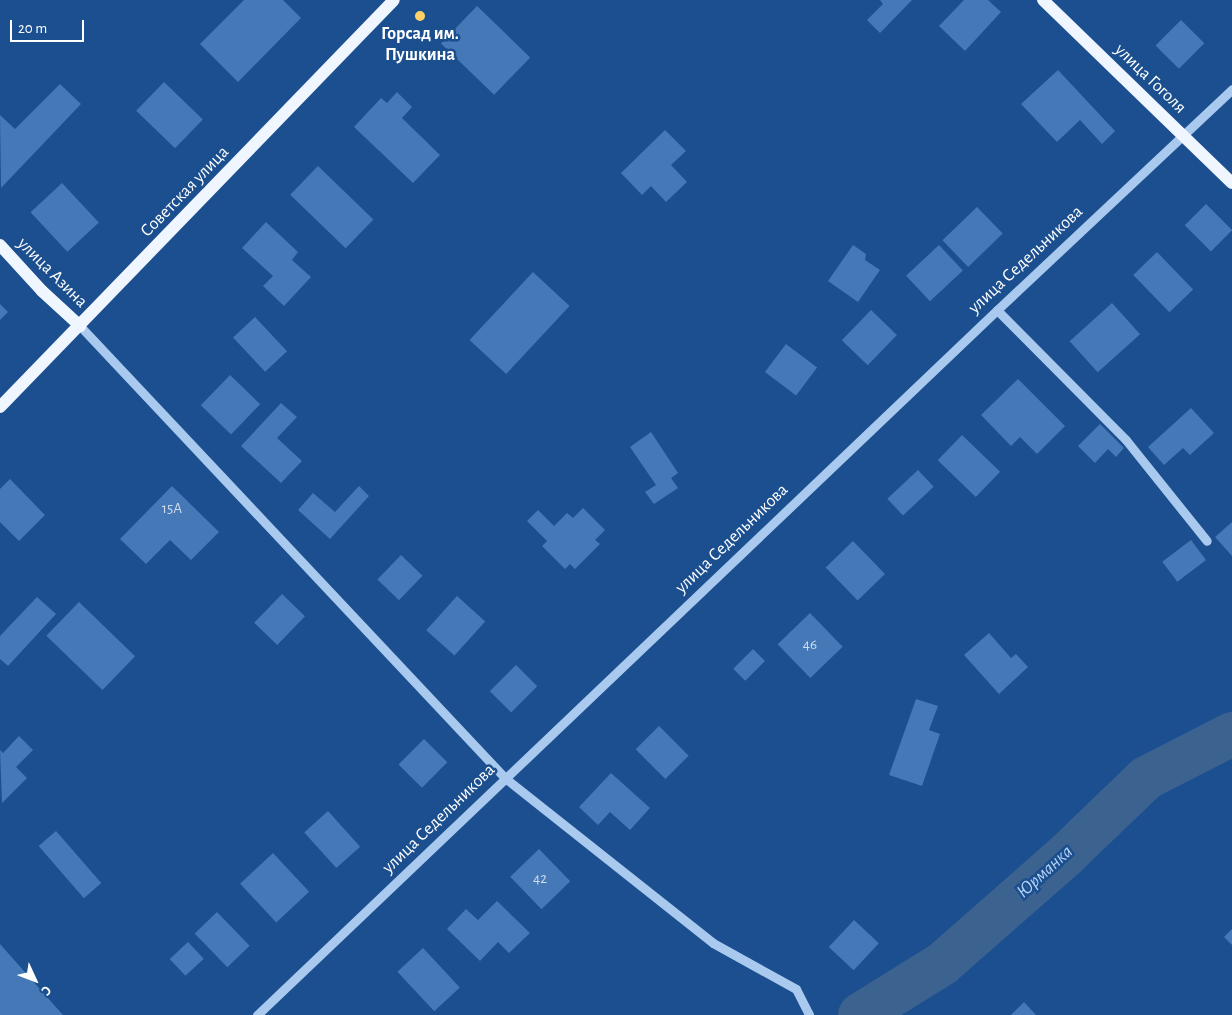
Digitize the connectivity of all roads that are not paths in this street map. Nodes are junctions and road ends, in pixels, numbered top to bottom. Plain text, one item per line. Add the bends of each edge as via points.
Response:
1 (394, 0) edge
2 (1043, 0) edge
3 (1232, 89) edge
4 (1182, 135) junction
5 (1232, 183) edge
6 (0, 245) edge
7 (997, 310) junction
8 (80, 326) junction
9 (0, 407) edge
10 (1208, 541) dead end
11 (505, 778) junction
12 (256, 1015) edge
13 (809, 1015) edge

1 - 8 main road, Советская улица
2 - 4 main road, улица Гоголя
3 - 4 street, улица Седельникова
4 - 5 main road, улица Гоголя
4 - 7 street, улица Седельникова
6 - 8 main road, улица Азина
7 - 10 street via 1126,440
7 - 11 street, улица Седельникова
8 - 9 main road, Советская улица
8 - 11 street
11 - 12 street, улица Седельникова
11 - 13 street via 713,943 796,989

